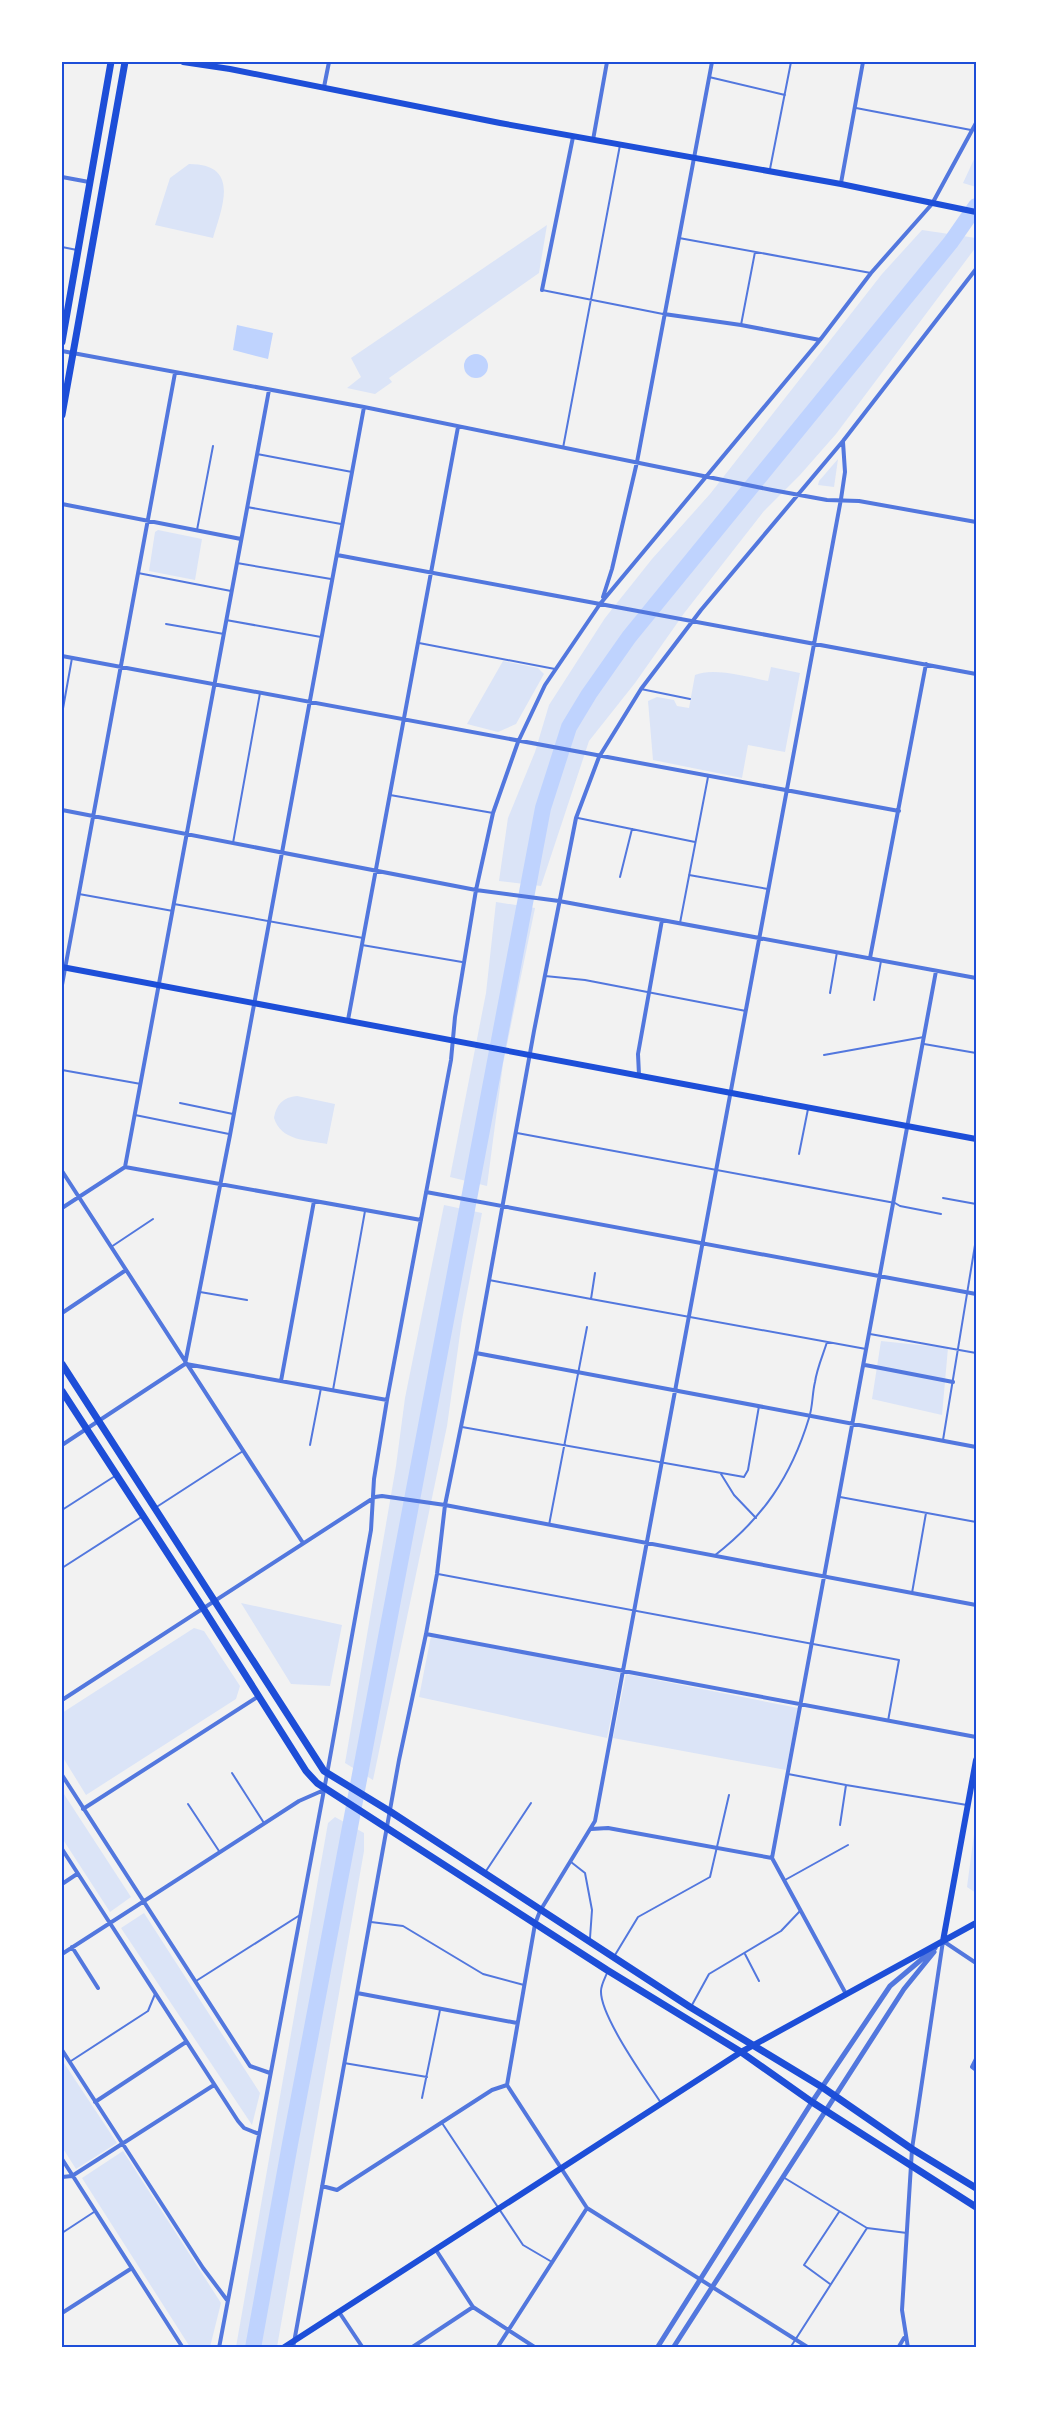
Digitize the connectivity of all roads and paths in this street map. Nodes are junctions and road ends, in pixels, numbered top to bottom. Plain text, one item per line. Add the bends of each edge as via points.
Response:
1 (111, 62) edge
2 (125, 62) edge
3 (183, 62) edge
4 (329, 62) edge
5 (607, 62) edge
6 (712, 62) edge
7 (791, 62) edge
8 (863, 62) edge
9 (230, 65) edge
10 (709, 77) junction
11 (324, 88) junction
12 (785, 95) junction
13 (855, 108) junction
14 (976, 123) edge
15 (974, 130) junction
16 (573, 136) junction
17 (593, 140) junction
18 (620, 145) junction
19 (694, 159) junction
20 (770, 171) junction
21 (62, 177) edge
22 (90, 182) junction
23 (841, 184) junction
24 (932, 204) junction
25 (976, 212) edge
26 (679, 238) junction
27 (62, 247) edge
28 (77, 250) junction
29 (755, 252) junction
30 (976, 269) edge
31 (872, 273) junction
32 (542, 290) joint
33 (591, 300) junction
34 (664, 314) junction
35 (741, 325) junction
36 (820, 340) junction
37 (62, 342) edge
38 (62, 351) edge
39 (73, 353) junction
40 (175, 373) junction
41 (269, 390) junction
42 (364, 407) junction
43 (62, 415) edge
44 (458, 427) junction
45 (843, 441) junction
46 (213, 446) dead end
47 (563, 448) junction
48 (257, 454) junction
49 (637, 462) junction
50 (352, 472) junction
51 (705, 477) junction
52 (797, 494) junction
53 (841, 499) junction
54 (62, 504) edge
55 (247, 507) junction
56 (148, 521) junction
57 (976, 522) edge
58 (342, 525) junction
59 (197, 530) junction
60 (241, 539) junction
61 (337, 555) junction
62 (237, 563) junction
63 (431, 572) junction
64 (138, 573) junction
65 (332, 579) junction
66 (231, 591) junction
67 (600, 603) junction
68 (226, 620) junction
69 (692, 621) junction
70 (166, 624) dead end
71 (224, 633) junction
72 (321, 638) junction
73 (418, 643) junction
74 (813, 644) junction
75 (62, 656) edge
76 (72, 658) junction
77 (926, 664) junction
78 (120, 667) junction
79 (555, 669) junction
80 (976, 674) edge
81 (214, 685) junction
82 (641, 689) junction
83 (260, 693) junction
84 (690, 699) dead end
85 (309, 702) junction
86 (62, 714) edge
87 (403, 720) junction
88 (518, 742) junction
89 (598, 757) junction
90 (708, 777) junction
91 (786, 791) junction
92 (390, 795) junction
93 (62, 810) edge
94 (899, 811) junction
95 (493, 813) junction
96 (93, 816) junction
97 (576, 818) junction
98 (632, 829) junction
99 (186, 835) junction
100 (695, 842) junction
101 (233, 843) junction
102 (281, 852) junction
103 (376, 869) junction
104 (689, 875) junction
105 (620, 877) dead end
106 (768, 889) junction
107 (476, 890) junction
108 (79, 894) junction
109 (559, 901) junction
110 (174, 904) junction
111 (173, 911) junction
112 (662, 920) junction
113 (269, 922) junction
114 (680, 923) junction
115 (363, 938) junction
116 (759, 938) junction
117 (362, 945) junction
118 (837, 952) junction
119 (870, 958) junction
120 (881, 960) junction
121 (465, 963) junction
122 (63, 967) edge
123 (936, 971) junction
124 (544, 976) junction
125 (976, 978) edge
126 (62, 985) edge
127 (160, 985) junction
128 (649, 993) junction
129 (830, 993) dead end
130 (874, 1000) dead end
131 (254, 1002) junction
132 (746, 1011) junction
133 (348, 1020) junction
134 (925, 1037) junction
135 (453, 1040) junction
136 (924, 1044) junction
137 (530, 1053) junction
138 (976, 1053) edge
139 (824, 1055) dead end
140 (62, 1070) edge
141 (639, 1075) junction
142 (141, 1084) junction
143 (731, 1091) junction
144 (180, 1103) dead end
145 (809, 1106) junction
146 (233, 1114) junction
147 (135, 1115) junction
148 (909, 1126) junction
149 (517, 1133) junction
150 (230, 1135) junction
151 (976, 1139) edge
152 (799, 1154) dead end
153 (125, 1167) junction
154 (62, 1171) edge
155 (716, 1171) junction
156 (220, 1184) junction
157 (425, 1192) junction
158 (78, 1197) junction
159 (943, 1198) dead end
160 (314, 1201) junction
161 (895, 1203) junction
162 (976, 1204) edge
163 (502, 1206) junction
164 (62, 1208) edge
165 (365, 1211) junction
166 (940, 1214) dead end
167 (153, 1219) dead end
168 (421, 1220) junction
169 (976, 1239) edge
170 (702, 1243) junction
171 (111, 1247) junction
172 (126, 1270) junction
173 (595, 1273) dead end
174 (881, 1276) junction
175 (489, 1280) junction
176 (200, 1292) junction
177 (968, 1292) junction
178 (976, 1294) edge
179 (591, 1299) junction
180 (247, 1300) dead end
181 (62, 1312) edge
182 (689, 1317) junction
183 (587, 1327) dead end
184 (870, 1334) junction
185 (827, 1342) junction
186 (867, 1350) junction
187 (959, 1350) junction
188 (476, 1353) junction
189 (976, 1353) edge
190 (62, 1364) edge
191 (185, 1364) junction
192 (865, 1365) junction
193 (578, 1372) junction
194 (281, 1381) junction
195 (953, 1382) junction
196 (322, 1388) junction
197 (333, 1390) junction
198 (675, 1390) junction
199 (62, 1391) edge
200 (387, 1400) junction
201 (759, 1406) junction
202 (810, 1415) junction
203 (99, 1421) junction
204 (854, 1424) junction
205 (461, 1426) junction
206 (87, 1429) junction
207 (943, 1440) junction
208 (310, 1444) dead end
209 (62, 1445) edge
210 (564, 1446) junction
211 (976, 1447) edge
212 (243, 1451) junction
213 (662, 1464) junction
214 (721, 1474) junction
215 (117, 1475) junction
216 (375, 1497) junction
217 (840, 1497) junction
218 (445, 1505) junction
219 (155, 1508) junction
220 (62, 1510) edge
221 (927, 1513) junction
222 (143, 1516) junction
223 (756, 1518) junction
224 (976, 1522) edge
225 (549, 1525) junction
226 (303, 1543) junction
227 (647, 1544) junction
228 (714, 1556) junction
229 (62, 1568) edge
230 (437, 1574) junction
231 (825, 1577) junction
232 (912, 1593) junction
233 (215, 1600) junction
234 (976, 1605) edge
235 (203, 1608) junction
236 (634, 1611) junction
237 (426, 1634) junction
238 (813, 1643) junction
239 (623, 1671) junction
240 (259, 1696) junction
241 (62, 1700) edge
242 (801, 1705) junction
243 (888, 1721) junction
244 (976, 1737) edge
245 (976, 1760) edge
246 (232, 1773) dead end
247 (327, 1774) junction
248 (789, 1774) junction
249 (62, 1775) edge
250 (846, 1785) junction
251 (325, 1789) junction
252 (729, 1795) dead end
253 (531, 1803) dead end
254 (188, 1804) dead end
255 (968, 1805) junction
256 (83, 1809) junction
257 (391, 1812) junction
258 (264, 1823) junction
259 (840, 1825) dead end
260 (388, 1828) junction
261 (591, 1829) junction
262 (848, 1845) dead end
263 (717, 1848) junction
264 (62, 1850) edge
265 (219, 1851) junction
266 (772, 1858) junction
267 (571, 1862) junction
268 (77, 1874) junction
269 (484, 1874) junction
270 (785, 1880) junction
271 (62, 1884) edge
272 (144, 1901) junction
273 (801, 1910) junction
274 (540, 1911) junction
275 (300, 1916) junction
276 (371, 1922) junction
277 (109, 1923) junction
278 (536, 1923) junction
279 (976, 1923) edge
280 (943, 1941) junction
281 (589, 1942) junction
282 (72, 1947) junction
283 (62, 1954) edge
284 (745, 1954) junction
285 (613, 1957) junction
286 (976, 1963) edge
287 (608, 1970) junction
288 (196, 1981) junction
289 (759, 1981) dead end
290 (525, 1985) junction
291 (98, 1988) dead end
292 (357, 1993) junction
293 (155, 1994) junction
294 (846, 1994) junction
295 (690, 2007) junction
296 (440, 2010) junction
297 (517, 2023) junction
298 (186, 2042) junction
299 (753, 2046) junction
300 (62, 2050) edge
301 (741, 2052) junction
302 (976, 2059) edge
303 (69, 2062) junction
304 (344, 2063) junction
305 (976, 2070) edge
306 (270, 2073) junction
307 (427, 2077) junction
308 (214, 2085) junction
309 (507, 2085) junction
310 (822, 2087) junction
311 (834, 2096) junction
312 (423, 2098) dead end
313 (95, 2102) junction
314 (812, 2102) junction
315 (661, 2103) junction
316 (826, 2110) junction
317 (442, 2123) junction
318 (260, 2134) junction
319 (122, 2144) junction
320 (912, 2149) junction
321 (62, 2159) edge
322 (912, 2166) junction
323 (562, 2168) junction
324 (72, 2176) junction
325 (62, 2177) edge
326 (783, 2177) junction
327 (322, 2186) junction
328 (976, 2188) edge
329 (976, 2207) edge
330 (587, 2208) junction
331 (499, 2209) junction
332 (95, 2212) junction
333 (839, 2212) junction
334 (867, 2228) junction
335 (907, 2233) junction
336 (62, 2234) edge
337 (436, 2250) junction
338 (552, 2262) junction
339 (132, 2268) junction
340 (700, 2280) junction
341 (831, 2284) junction
342 (712, 2287) junction
343 (228, 2301) junction
344 (472, 2307) junction
345 (339, 2312) junction
346 (62, 2313) edge
347 (508, 2330) junction
348 (905, 2337) junction
349 (795, 2339) junction
350 (293, 2344) edge
351 (183, 2348) edge
352 (219, 2348) edge
353 (283, 2348) edge
354 (363, 2348) edge
355 (411, 2348) edge
356 (497, 2348) edge
357 (536, 2348) edge
358 (657, 2348) edge
359 (673, 2348) edge
360 (790, 2348) edge
361 (809, 2348) edge
362 (898, 2348) edge
363 (908, 2348) edge

1 - 22 main road
2 - 39 main road
3 - 9 main road
4 - 11 street
5 - 17 street
6 - 10 street
7 - 12 lane
8 - 13 street
9 - 11 main road
10 - 12 lane
10 - 19 street
11 - 16 main road
12 - 20 lane
13 - 15 lane
13 - 23 street
14 - 15 street
15 - 24 street
16 - 17 main road
16 - 32 street
17 - 18 main road
18 - 19 main road
18 - 33 lane
19 - 20 main road
19 - 26 street
20 - 23 main road
21 - 22 street
22 - 28 main road
23 - 24 main road
24 - 25 main road
24 - 31 street
26 - 29 lane
26 - 34 street
27 - 28 lane
28 - 37 main road
29 - 31 lane
29 - 35 lane
30 - 45 street
31 - 36 street
32 - 33 lane
33 - 34 lane
33 - 47 lane
34 - 35 street
34 - 49 street
35 - 36 street
36 - 51 street
38 - 39 street
39 - 40 street
39 - 43 main road
40 - 41 street
40 - 56 street
41 - 42 street
41 - 48 street
42 - 44 street
42 - 50 street
44 - 47 street
44 - 63 street
45 - 52 street
45 - 53 street via 845,472
46 - 59 lane
47 - 49 street
48 - 50 lane
48 - 55 street
49 - 51 street
49 - 67 street
50 - 58 street
51 - 52 street
51 - 67 street
52 - 53 street
52 - 69 street
53 - 57 street
53 - 74 street
54 - 56 street
55 - 58 lane
55 - 60 street
56 - 59 street
56 - 64 street
58 - 61 street
59 - 60 street
60 - 62 street
61 - 63 street
61 - 65 street
62 - 65 lane
62 - 66 street
63 - 67 street
63 - 73 street
64 - 66 lane
64 - 78 street
65 - 72 street
66 - 68 street
67 - 69 street
67 - 79 street
68 - 71 street
68 - 72 lane
69 - 74 street
69 - 82 street
70 - 71 lane
71 - 81 street
72 - 85 street
73 - 79 lane
73 - 87 street
74 - 77 street
74 - 91 street
75 - 76 street
76 - 78 street
76 - 86 lane
77 - 80 street
77 - 94 street
78 - 81 street
78 - 96 street
79 - 88 street
81 - 83 street
81 - 99 street
82 - 84 lane
82 - 89 street
83 - 85 street
83 - 101 lane
85 - 87 street
85 - 102 street
87 - 88 street
87 - 92 street
88 - 89 street
88 - 95 street
89 - 90 street
89 - 97 street
90 - 91 street
90 - 100 lane
91 - 94 street
91 - 106 street
92 - 95 lane
92 - 103 street
93 - 96 street
94 - 119 street
95 - 107 street
96 - 99 street
96 - 108 street
97 - 98 lane
97 - 109 street
98 - 100 lane
98 - 105 lane
99 - 101 street
99 - 110 street
100 - 104 lane
101 - 102 street
102 - 103 street
102 - 113 street
103 - 107 street
103 - 115 street
104 - 106 lane
104 - 114 lane
106 - 116 street
107 - 109 street
107 - 121 street
108 - 111 lane
108 - 122 street
109 - 112 street
109 - 124 street
110 - 111 street
110 - 113 lane
111 - 127 street
112 - 114 street
112 - 128 street
113 - 115 lane
113 - 131 street
114 - 116 street
115 - 117 street
116 - 118 street
116 - 132 street
117 - 121 lane
117 - 133 street
118 - 119 street
118 - 129 lane
119 - 120 street
120 - 123 street
120 - 130 lane
121 - 135 street
122 - 126 street
122 - 127 main road
123 - 125 street
123 - 134 street
124 - 128 lane
124 - 137 street
127 - 131 main road
127 - 142 street
128 - 132 lane
128 - 141 street via 638,1054
131 - 133 main road
131 - 146 street
132 - 143 street
133 - 135 main road
134 - 136 street
134 - 139 lane
135 - 137 main road
135 - 157 street
136 - 138 lane
136 - 148 street
137 - 141 main road
137 - 149 street
140 - 142 lane
141 - 143 main road
142 - 147 street
143 - 145 main road
143 - 155 street
144 - 146 lane
145 - 148 main road
145 - 152 lane
146 - 150 street
147 - 150 lane
147 - 153 street
148 - 151 main road
148 - 161 street
149 - 155 lane
149 - 163 street
150 - 156 street
153 - 156 street
153 - 158 street
154 - 158 street
155 - 161 lane
155 - 170 street
156 - 160 street
156 - 176 street
157 - 163 street
157 - 168 street
158 - 164 street
158 - 171 street
159 - 162 lane
160 - 165 street
160 - 194 street
161 - 166 lane
161 - 174 street
163 - 170 street
163 - 175 street
165 - 168 street
165 - 197 lane
167 - 171 lane
168 - 200 street
169 - 177 lane
170 - 174 street
170 - 182 street
171 - 172 street
172 - 181 street
172 - 191 street
173 - 179 lane
174 - 177 street
174 - 184 street
175 - 179 lane
175 - 188 street
176 - 180 lane
176 - 191 street
177 - 178 street
177 - 187 lane
179 - 182 lane
182 - 185 lane
182 - 198 street
183 - 193 lane
184 - 186 street
184 - 187 lane
185 - 186 lane
185 - 202 lane via 814,1384
186 - 192 street
187 - 189 lane
187 - 195 lane
188 - 193 street
188 - 205 street
190 - 203 main road
191 - 194 street
191 - 203 street
191 - 212 street
192 - 195 street
192 - 204 street
193 - 198 street
193 - 210 lane
194 - 196 street
195 - 207 lane
196 - 197 street
196 - 208 lane
197 - 200 street
198 - 201 street
198 - 213 street
199 - 206 main road
200 - 216 street via 374,1479
201 - 202 street
201 - 214 lane via 747,1475
202 - 204 street
202 - 223 lane via 782,1484
203 - 206 street
203 - 219 main road
204 - 207 street
204 - 217 street
205 - 210 lane
205 - 218 street
206 - 209 street
206 - 215 main road
207 - 211 street
210 - 213 lane
210 - 225 lane
212 - 219 lane
212 - 226 street
213 - 214 lane
213 - 227 street
214 - 223 lane
215 - 220 lane
215 - 222 main road
216 - 218 street
216 - 226 street
216 - 247 street
217 - 221 lane
217 - 231 street
218 - 225 street
218 - 230 street
219 - 233 main road
221 - 224 lane
221 - 232 lane
222 - 229 lane
222 - 235 main road
223 - 228 lane
225 - 227 street
226 - 233 street
227 - 228 street
227 - 236 street
228 - 231 street
230 - 236 lane
230 - 237 street
231 - 232 street
231 - 238 street
232 - 234 street
233 - 235 street
233 - 247 main road
235 - 240 main road
235 - 241 street
236 - 238 lane
236 - 239 street
237 - 239 street
237 - 257 street
238 - 242 street
238 - 243 lane via 899,1660
239 - 242 street
239 - 261 street
240 - 251 main road via 306,1771
240 - 256 street
242 - 243 street
242 - 248 street
243 - 244 street
245 - 255 main road
246 - 258 lane
247 - 251 street
247 - 257 main road
248 - 250 lane
248 - 266 street
249 - 256 street
250 - 255 lane
250 - 259 lane
251 - 258 street
251 - 260 main road
251 - 275 street
252 - 263 lane
253 - 269 lane
254 - 265 lane
255 - 280 main road
256 - 272 street
257 - 260 street
257 - 269 main road
258 - 265 street
260 - 276 street
260 - 278 main road
261 - 263 street via 608,1828
261 - 267 street
262 - 270 lane
263 - 266 street
263 - 285 lane via 710,1877 638,1917
264 - 268 street
265 - 272 street
266 - 270 street
267 - 274 street
267 - 281 lane via 585,1873 592,1910
268 - 271 street
268 - 277 street
269 - 274 main road
270 - 273 street
272 - 277 street
272 - 288 street
273 - 284 lane via 781,1931
273 - 294 street
274 - 278 street
274 - 281 main road
275 - 288 lane
275 - 306 street
276 - 290 lane via 403,1926 483,1974
276 - 292 street
277 - 282 street
277 - 293 street
278 - 287 main road
278 - 290 street
279 - 280 main road
280 - 286 street
280 - 294 main road
280 - 310 street via 890,1986
280 - 311 street via 904,1989
280 - 320 street
281 - 285 main road
282 - 283 street
282 - 291 street
284 - 289 lane
284 - 295 lane via 709,1974
285 - 295 main road
287 - 301 main road
287 - 315 lane via 601,1993 606,2009
288 - 306 street via 250,2066
290 - 297 street
292 - 296 street
292 - 304 street
293 - 298 street
293 - 303 lane via 148,2011
294 - 299 main road
295 - 299 main road
296 - 297 street
296 - 307 lane
297 - 309 street
298 - 308 street
298 - 313 street
299 - 301 main road
299 - 310 main road
300 - 303 street
301 - 314 main road
301 - 315 main road
302 - 305 street via 972,2067
303 - 313 street
304 - 307 lane
304 - 327 street
306 - 318 street
307 - 312 lane
308 - 318 street via 244,2128
308 - 319 street
309 - 317 street via 492,2090
309 - 323 street
310 - 311 main road
310 - 314 street
311 - 316 street
311 - 320 main road
313 - 319 street
314 - 316 main road
314 - 340 street
315 - 323 main road
316 - 322 main road
316 - 326 street
317 - 327 street via 337,2190
317 - 331 lane
318 - 343 street
319 - 324 street
319 - 343 street
320 - 322 street
320 - 328 main road
321 - 324 street
322 - 329 main road
322 - 335 street
323 - 330 street
323 - 331 main road
324 - 325 street
324 - 332 street
326 - 333 lane
326 - 342 street
327 - 350 street
330 - 338 street
330 - 340 street
331 - 337 main road
331 - 338 lane via 523,2245
332 - 336 lane
332 - 339 street
333 - 334 lane
333 - 341 lane via 804,2265
334 - 335 lane
334 - 341 lane
335 - 348 street via 902,2310
337 - 344 street
337 - 345 main road
338 - 347 street
339 - 346 street
339 - 351 street
340 - 342 street
340 - 358 street
341 - 349 lane
342 - 349 street
342 - 359 street
343 - 352 street
344 - 347 street
344 - 355 street
345 - 350 main road
345 - 354 street
347 - 356 street
347 - 357 street
348 - 362 street
348 - 363 street
349 - 360 lane
349 - 361 street
350 - 353 main road

